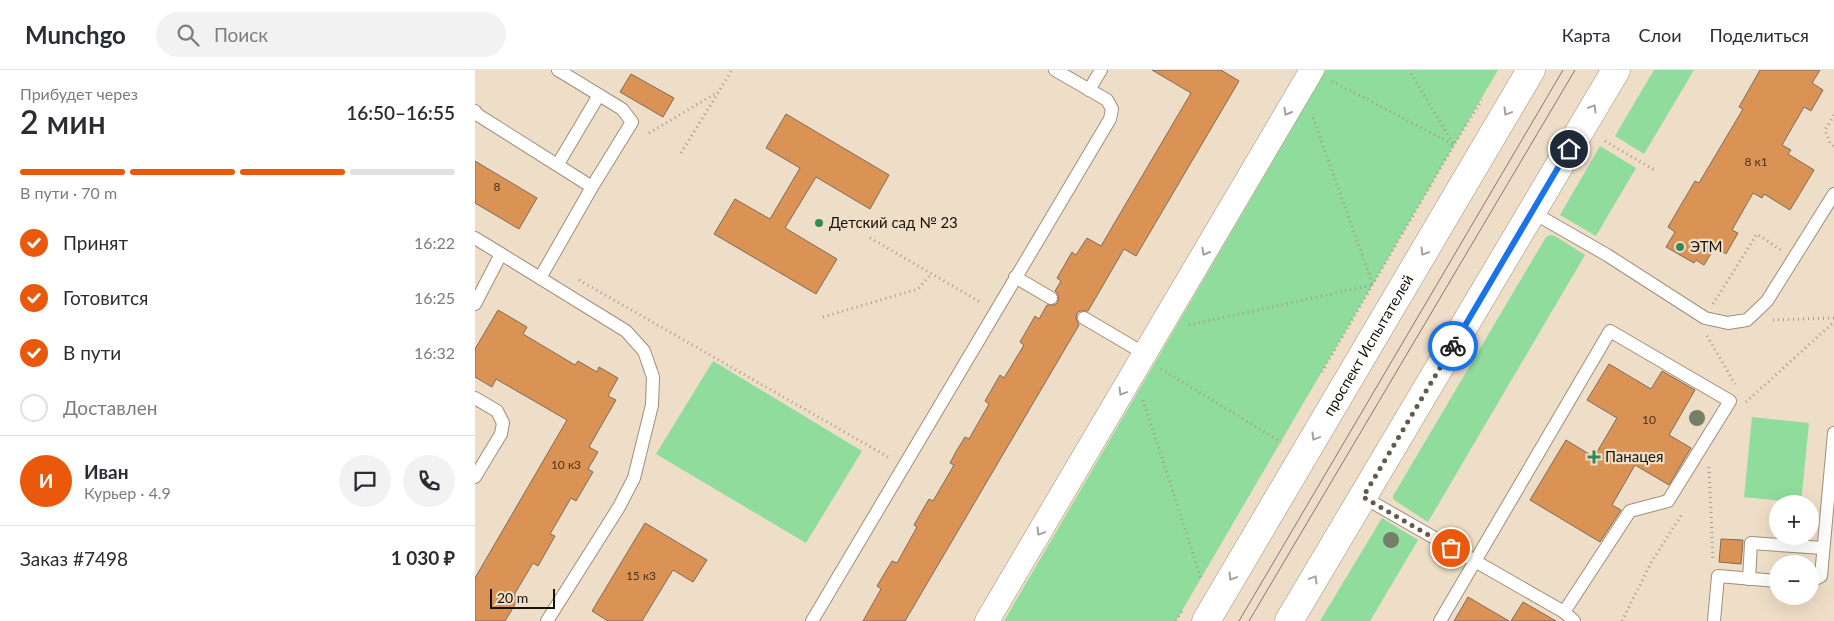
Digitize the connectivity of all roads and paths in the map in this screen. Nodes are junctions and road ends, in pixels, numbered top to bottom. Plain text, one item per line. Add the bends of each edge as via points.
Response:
1 (558, 70) edge
2 (732, 70) edge
3 (1055, 70) edge
4 (1101, 70) edge
5 (1409, 70) edge
6 (1531, 70) edge
7 (1616, 70) edge
8 (1317, 73) edge
9 (1089, 90) junction
10 (719, 92) junction
11 (599, 95) junction
12 (475, 111) edge
13 (1311, 111) dead end
14 (1834, 115) edge
15 (649, 133) dead end
16 (1605, 140) dead end
17 (1834, 146) edge
18 (681, 153) dead end
19 (558, 164) junction
20 (1656, 171) dead end
21 (592, 187) junction
22 (1834, 194) edge
23 (1532, 212) junction
24 (475, 238) edge
25 (870, 238) dead end
26 (501, 254) junction
27 (1794, 258) junction
28 (548, 262) junction
29 (931, 274) junction
30 (1015, 277) junction
31 (540, 278) junction
32 (1051, 298) dead end
33 (475, 304) edge
34 (995, 310) junction
35 (823, 317) dead end
36 (1084, 318) dead end
37 (1705, 318) junction
38 (1834, 318) edge
39 (1747, 320) junction
40 (1834, 322) edge
41 (1185, 326) dead end
42 (1150, 359) junction
43 (1736, 385) dead end
44 (1741, 394) dead end
45 (475, 398) edge
46 (1143, 400) dead end
47 (1746, 402) junction
48 (1741, 410) dead end
49 (1834, 433) edge
50 (1709, 434) junction
51 (1281, 442) dead end
52 (1714, 460) dead end
53 (903, 466) junction
54 (1709, 468) junction
55 (475, 477) edge
56 (1704, 477) dead end
57 (1363, 497) junction
58 (1683, 511) dead end
59 (1823, 548) junction
60 (1475, 562) junction
61 (1718, 576) junction
62 (1819, 577) edge
63 (1201, 578) dead end
64 (1749, 579) junction
65 (1769, 580) edge
66 (1564, 612) junction
67 (547, 621) edge
68 (812, 621) edge
69 (987, 621) edge
70 (1207, 621) edge
71 (1289, 621) edge
72 (1440, 621) edge
73 (1574, 621) edge
74 (1622, 621) edge
75 (1714, 621) edge

1 - 11 lane
2 - 10 path
3 - 9 lane
4 - 9 lane
5 - 8 path via 1454,145
6 -> 70 main road, проспект Испытателей
23 -> 7 main road
8 -> 42 street
9 - 30 lane via 1107,100 1112,109 1110,119
10 - 15 path
10 - 18 path
11 - 19 lane
11 - 21 lane via 622,109 632,122
12 - 19 lane
13 - 41 path via 1373,285
14 - 17 path via 1825,130
16 - 20 path
19 - 21 lane
21 - 28 lane
22 - 27 lane
23 - 37 lane via 1607,255
23 - 57 main road
24 - 26 lane
25 - 29 path
26 - 31 lane
26 - 33 lane
27 - 37 path via 1757,234
27 - 39 lane via 1767,301
28 - 31 lane
28 - 53 path
29 - 34 path
29 - 35 path via 918,289
30 - 32 lane
30 - 34 lane
31 - 67 lane via 626,331 644,351 653,377 652,405 634,478
34 - 53 lane
36 - 42 lane
37 - 39 lane via 1728,323
37 - 43 path via 1701,326
38 - 39 path
40 - 47 path
42 - 51 path
42 -> 69 street
44 - 47 path
45 - 55 lane via 497,411 503,422 501,434
46 - 63 path
47 - 48 path
49 - 59 lane
50 - 54 path
50 - 60 lane via 1729,401 1610,331
50 - 66 lane via 1668,501 1631,511
52 - 54 path
53 - 68 lane
54 - 56 path
54 - 61 path via 1711,558
57 - 60 lane
71 -> 57 main road
58 - 74 path via 1652,561
59 - 62 lane
59 - 64 lane via 1751,543
60 - 66 lane
60 - 72 lane
61 - 64 lane
61 - 75 lane
64 - 65 lane
66 - 73 lane

